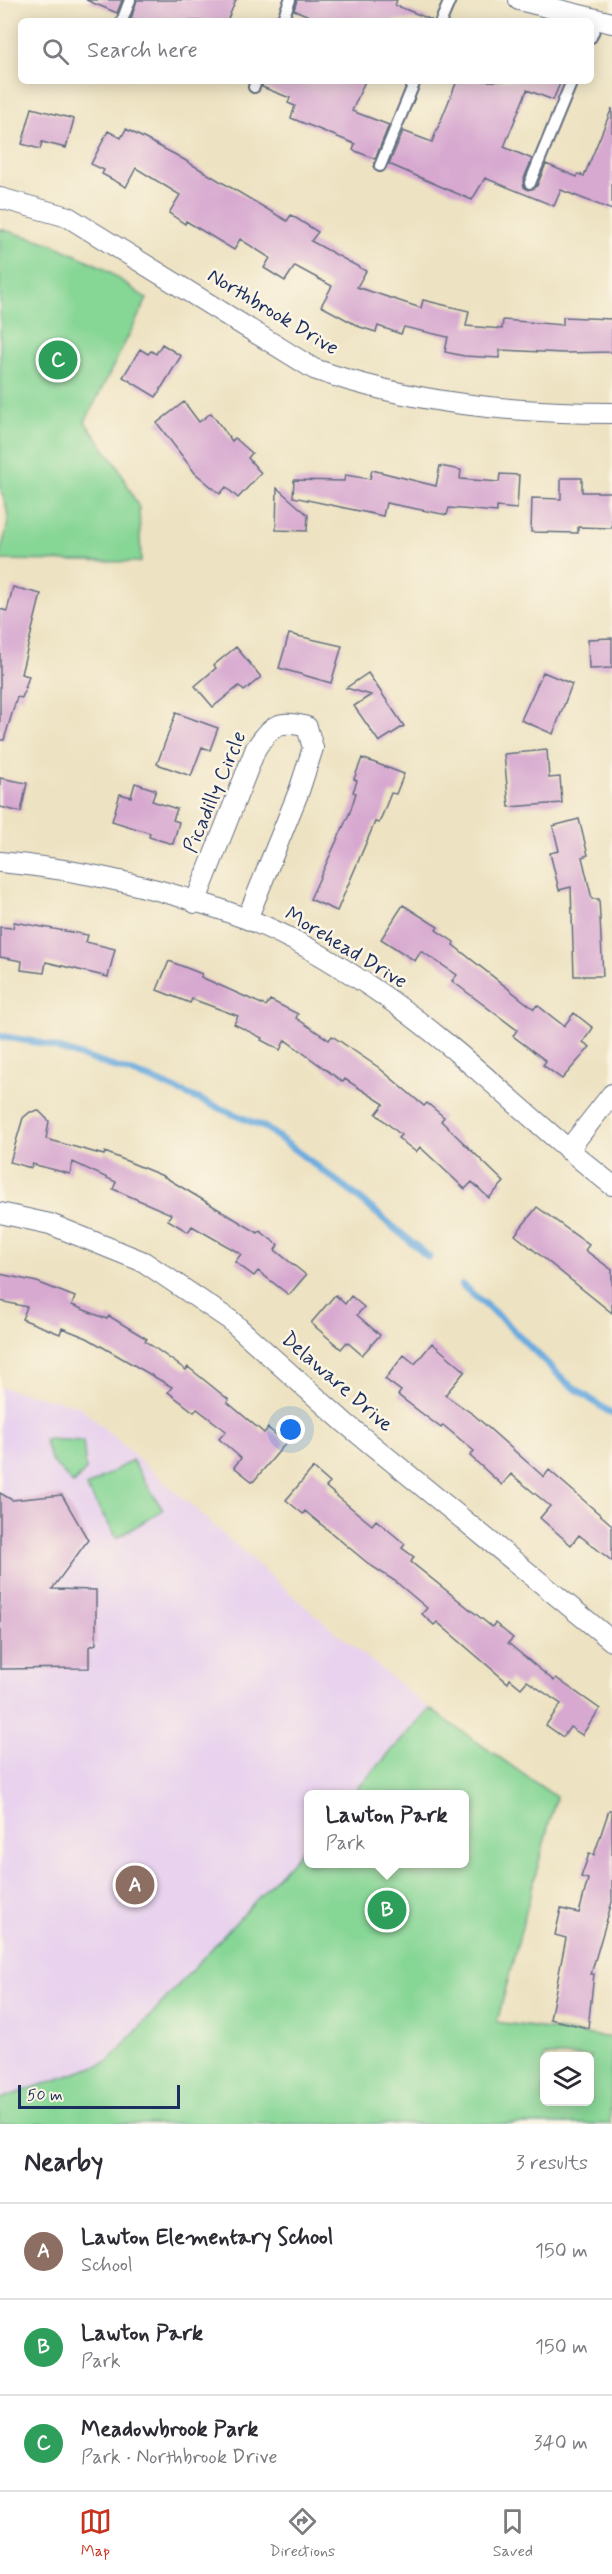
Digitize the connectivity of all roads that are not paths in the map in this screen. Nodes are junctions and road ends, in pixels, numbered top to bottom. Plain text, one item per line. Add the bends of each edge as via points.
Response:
1 (130, 0) edge
2 (290, 0) edge
3 (450, 0) edge
4 (519, 0) edge
5 (123, 18) edge
6 (283, 18) edge
7 (442, 18) edge
8 (573, 18) edge
9 (415, 84) edge
10 (571, 84) edge
11 (380, 166) dead end
12 (530, 183) dead end
13 (0, 198) edge
14 (612, 413) edge
15 (0, 862) edge
16 (195, 903) junction
17 (247, 919) junction
18 (612, 1094) edge
19 (568, 1150) junction
20 (612, 1185) edge
21 (0, 1213) edge
22 (612, 1641) edge

1 - 5 lane
2 - 6 lane
3 - 7 lane
4 - 8 street
9 - 11 lane
10 - 12 lane
13 - 14 street, Northbrook Drive via 68,217 314,369 393,393 455,405 541,413
15 - 16 street, Morehead Drive via 106,878
16 - 17 street, Morehead Drive
16 - 17 street, Picadilly Circle via 255,748 269,729 288,721 307,727 313,748
17 - 19 street, Morehead Drive via 302,944 375,990 428,1029
18 - 19 street
19 - 20 street, Morehead Drive
21 - 22 street, Delaware Drive via 50,1224 144,1262 230,1320 345,1424

